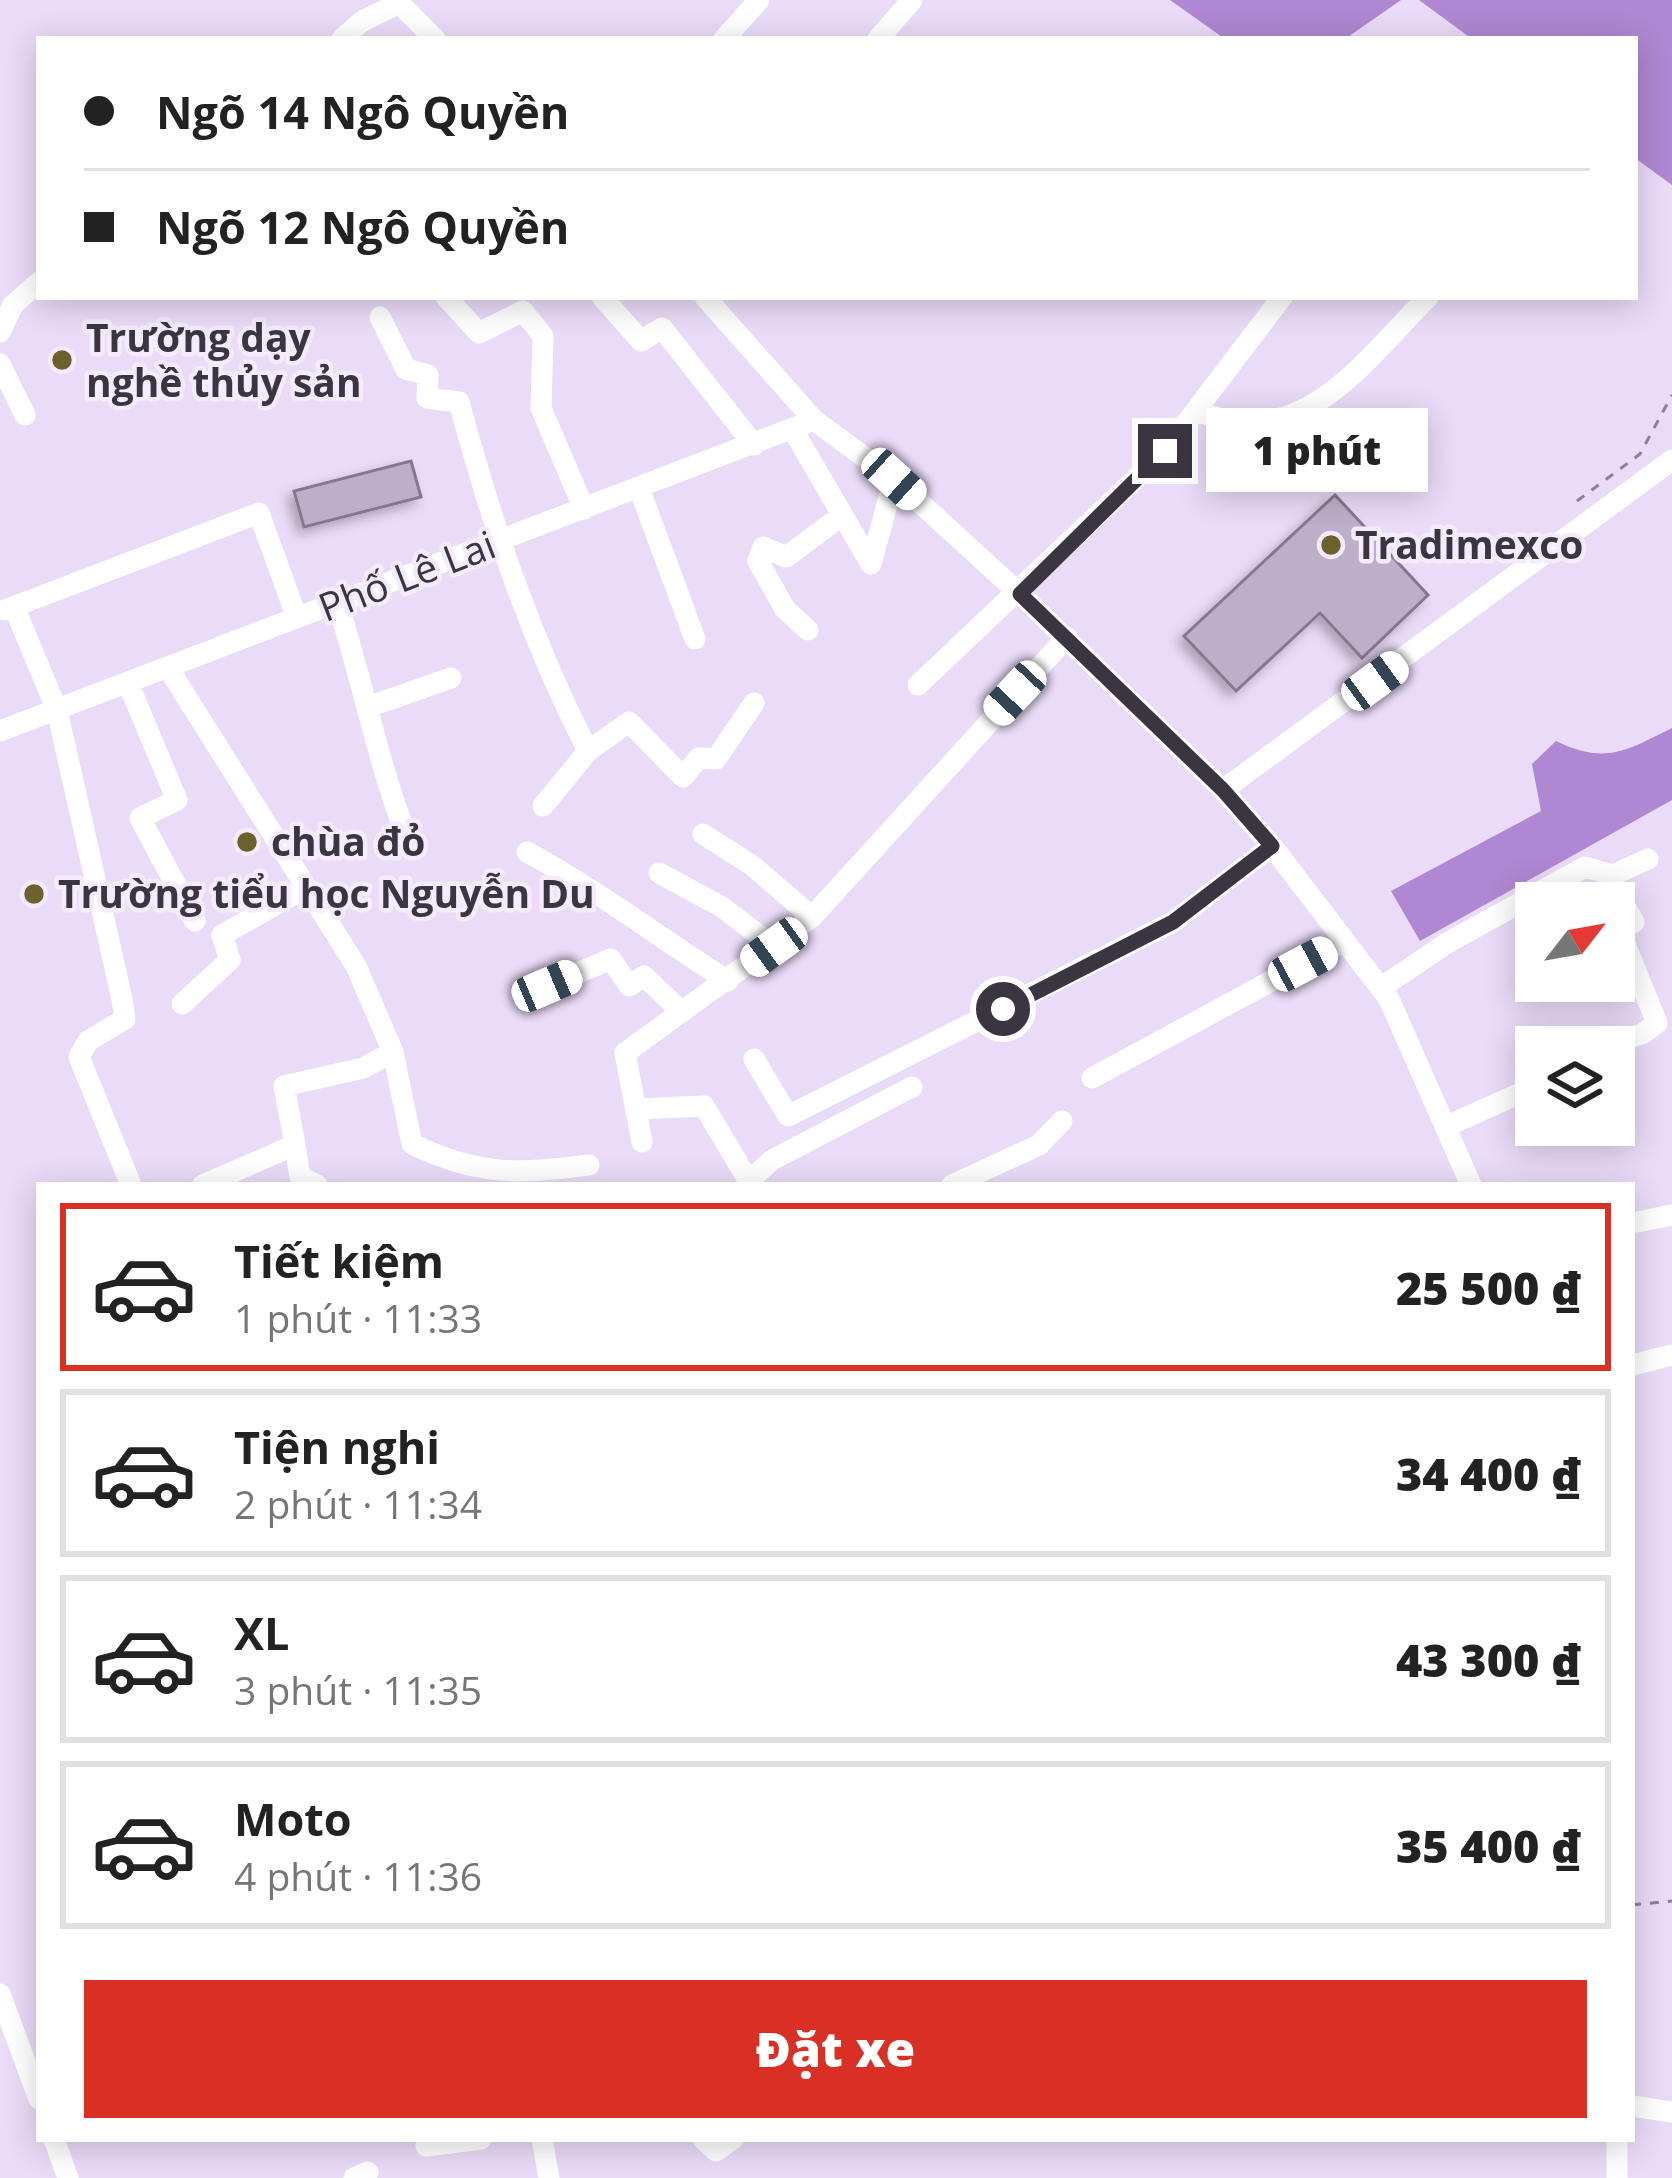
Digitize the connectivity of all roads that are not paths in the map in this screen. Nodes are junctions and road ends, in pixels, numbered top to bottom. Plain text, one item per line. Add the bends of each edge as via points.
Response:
1 (759, 0) edge
2 (912, 0) edge
3 (398, 2) edge
4 (346, 36) edge
5 (432, 36) edge
6 (727, 36) edge
7 (881, 36) edge
8 (36, 285) edge
9 (449, 300) edge
10 (605, 300) edge
11 (707, 300) edge
12 (1280, 300) edge
13 (1425, 300) edge
14 (380, 317) dead end
15 (0, 332) edge
16 (0, 364) edge
17 (1197, 411) junction
18 (25, 415) dead end
19 (804, 425) junction
20 (754, 445) junction
21 (1672, 460) edge
22 (894, 479) junction
23 (639, 488) junction
24 (584, 509) junction
25 (841, 517) junction
26 (497, 542) junction
27 (1020, 594) junction
28 (338, 605) junction
29 (7, 610) edge
30 (297, 618) junction
31 (808, 630) dead end
32 (1067, 638) junction
33 (695, 639) dead end
34 (168, 668) junction
35 (451, 678) dead end
36 (128, 682) junction
37 (918, 686) dead end
38 (754, 703) dead end
39 (368, 707) junction
40 (57, 710) junction
41 (0, 731) edge
42 (589, 751) junction
43 (1223, 790) junction
44 (543, 806) dead end
45 (403, 826) dead end
46 (703, 834) dead end
47 (1272, 846) junction
48 (526, 852) dead end
49 (1648, 859) dead end
50 (659, 872) dead end
51 (1607, 874) junction
52 (305, 888) junction
53 (812, 917) junction
54 (195, 921) dead end
55 (1345, 941) junction
56 (774, 947) junction
57 (728, 981) junction
58 (547, 986) dead end
59 (1382, 987) junction
60 (182, 1004) dead end
61 (682, 1012) junction
62 (1635, 1036) edge
63 (393, 1052) junction
64 (754, 1059) dead end
65 (1092, 1078) dead end
66 (912, 1088) dead end
67 (1515, 1095) edge
68 (636, 1109) junction
69 (1061, 1121) dead end
70 (1447, 1126) junction
71 (642, 1142) dead end
72 (296, 1145) junction
73 (590, 1165) dead end
74 (129, 1182) edge
75 (210, 1182) edge
76 (311, 1182) edge
77 (749, 1182) edge
78 (751, 1182) edge
79 (959, 1182) edge
80 (1470, 1182) edge
81 (1672, 1215) edge
82 (1635, 1221) edge
83 (1672, 1355) edge
84 (1635, 1364) edge
85 (0, 1994) edge
86 (36, 2091) edge
87 (1635, 2106) edge
88 (1672, 2112) edge
89 (55, 2142) edge
90 (457, 2142) edge
91 (543, 2142) edge
92 (1617, 2142) edge
93 (426, 2146) dead end
94 (68, 2178) edge
95 (549, 2178) edge
96 (1617, 2178) edge

1 - 6 street
2 - 7 street
3 - 4 street
3 - 5 street
8 - 15 street
9 - 24 street via 479,334 524,310 543,336 541,408
10 - 20 street via 641,341 662,328
11 - 19 street
12 - 17 street
13 - 17 street via 1308,410 1267,424
14 - 26 street via 406,369 428,375 428,398 459,402
16 - 18 street
17 - 27 street
19 - 20 street, Phố Lê Lai
19 - 22 street
19 - 25 street
20 - 23 street, Phố Lê Lai
21 - 43 street
22 - 25 street via 871,564
22 - 27 street
23 - 24 street, Phố Lê Lai
23 - 33 street
24 - 26 street, Phố Lê Lai
25 - 31 street via 786,557 763,547 758,562
26 - 28 street, Phố Lê Lai
26 - 42 street
27 - 32 street
27 - 37 street
28 - 30 street, Phố Lê Lai
28 - 39 street
29 - 30 street via 260,513
29 - 40 street
30 - 34 street, Phố Lê Lai
32 - 43 street
32 - 53 street
34 - 36 street, Phố Lê Lai
34 - 52 street
35 - 39 street
36 - 40 street, Phố Lê Lai
36 - 54 street via 177,800 140,818
38 - 42 street via 716,759 699,758 683,777 629,722
39 - 45 street
40 - 41 street, Phố Lê Lai
40 - 74 street via 125,1018 79,1057
42 - 44 street
43 - 47 street
46 - 53 street
47 - 55 street
47 - 64 street via 1173,922 788,1116
48 - 57 street via 594,888
49 - 51 street
50 - 56 street
51 - 59 street via 1586,867
51 - 62 street via 1634,922 1620,932 1657,1023
52 - 60 street via 223,935 230,960
52 - 63 street via 356,966
53 - 56 street
55 - 59 street
55 - 65 street
56 - 57 street
57 - 61 street
58 - 61 street via 611,959 629,986 644,976
59 - 70 street
61 - 68 street via 625,1053
63 - 72 street via 363,1068 284,1086
63 - 73 street via 412,1144 457,1166 510,1174
66 - 78 street via 772,1160
67 - 70 street
68 - 71 street
68 - 77 street via 704,1106
69 - 79 street via 1039,1145
70 - 80 street
72 - 75 street
72 - 76 street via 300,1177
81 - 82 street
83 - 84 street
85 - 86 street
87 - 88 street
89 - 94 street
90 - 93 street
91 - 95 street
92 - 96 street

